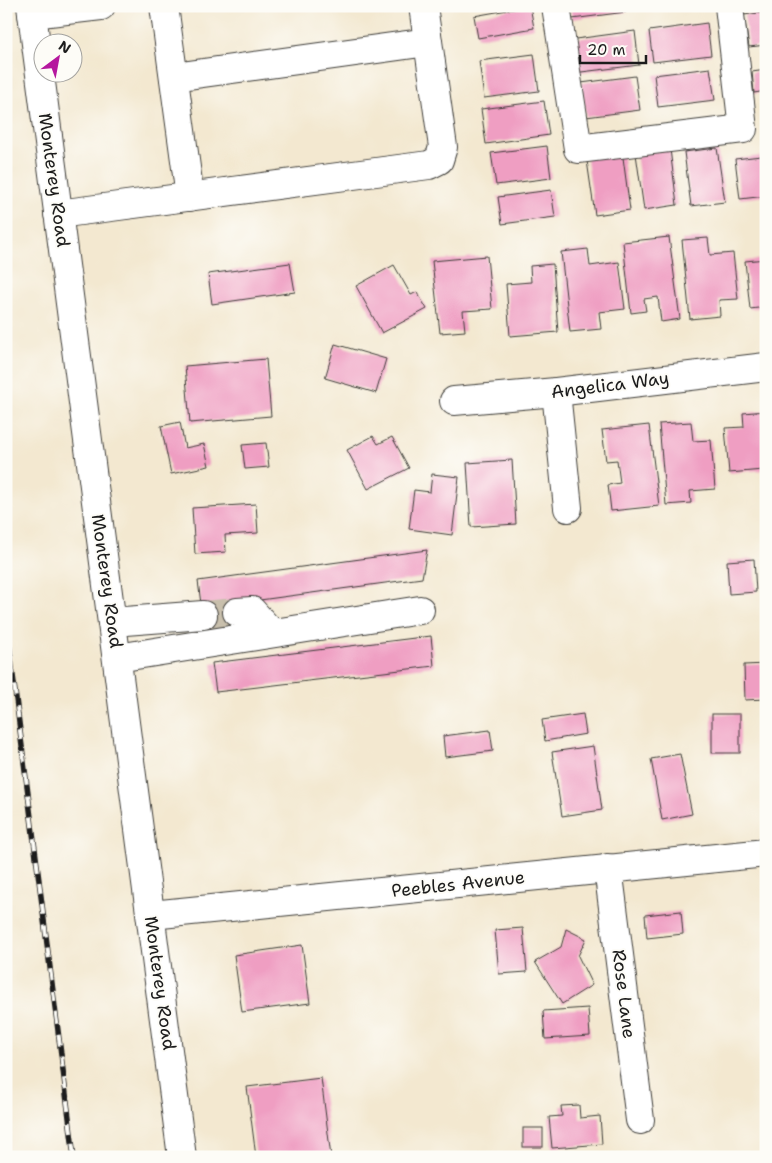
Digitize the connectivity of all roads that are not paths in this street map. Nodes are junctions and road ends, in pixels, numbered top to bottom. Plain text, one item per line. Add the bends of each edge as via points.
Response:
1 (100, 6) edge
2 (164, 6) edge
3 (423, 6) edge
4 (556, 6) edge
5 (729, 6) edge
6 (31, 10) edge
7 (428, 42) junction
8 (174, 76) junction
9 (190, 197) junction
10 (58, 214) junction
11 (766, 366) edge
12 (556, 392) junction
13 (454, 401) dead end
14 (568, 508) dead end
15 (420, 610) dead end
16 (237, 612) tunnel mouth
17 (112, 622) junction
18 (272, 634) junction
19 (190, 646) junction
20 (117, 658) junction
21 (766, 852) edge
22 (608, 868) junction
23 (151, 915) junction
24 (640, 1120) dead end
25 (182, 1157) edge

1 - 6 street
2 - 8 street
3 - 7 street
4 - 5 street via 578,149 743,129
6 - 10 street, Monterey Road
7 - 8 street
7 - 9 street via 443,147 439,160 429,165
8 - 9 street
9 - 10 street
10 - 17 street, Monterey Road
11 - 12 street, Angelica Way
12 - 13 street, Angelica Way
12 - 14 street
15 - 18 street
16 - 18 street via 252,612
17 - 19 street via 195,616
17 - 20 street, Monterey Road
18 - 19 street
19 - 20 street
20 - 23 street, Monterey Road
21 - 22 street, Peebles Avenue
22 - 23 street, Peebles Avenue
22 - 24 street, Rose Lane
23 - 25 street, Monterey Road

